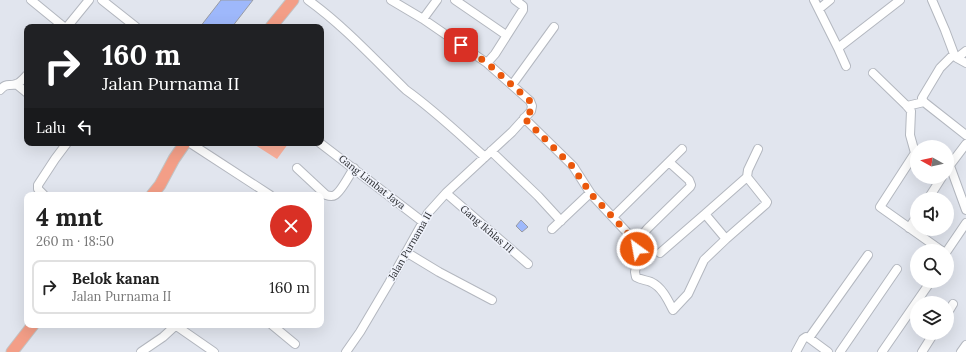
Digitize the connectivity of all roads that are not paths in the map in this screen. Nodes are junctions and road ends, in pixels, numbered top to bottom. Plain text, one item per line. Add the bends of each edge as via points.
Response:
1 (31, 0) edge
2 (90, 0) edge
3 (102, 0) edge
4 (308, 0) edge
5 (391, 0) edge
6 (437, 0) edge
7 (455, 0) edge
8 (515, 0) edge
9 (814, 0) edge
10 (830, 0) edge
11 (900, 0) edge
12 (932, 0) edge
13 (290, 1) edge
14 (819, 9) junction
15 (423, 19) junction
16 (61, 24) edge
17 (68, 24) edge
18 (132, 24) edge
19 (273, 24) edge
20 (554, 27) dead end
21 (506, 35) junction
22 (838, 48) junction
23 (966, 51) edge
24 (956, 56) junction
25 (487, 63) junction
26 (966, 63) edge
27 (846, 66) dead end
28 (874, 73) dead end
29 (24, 77) edge
30 (16, 84) junction
31 (512, 85) junction
32 (0, 90) edge
33 (24, 91) edge
34 (924, 102) junction
35 (908, 106) junction
36 (524, 118) junction
37 (966, 135) edge
38 (966, 144) edge
39 (65, 146) edge
40 (184, 146) edge
41 (188, 146) edge
42 (324, 146) edge
43 (682, 149) dead end
44 (758, 149) dead end
45 (491, 151) junction
46 (485, 157) junction
47 (954, 160) edge
48 (669, 162) junction
49 (297, 168) dead end
50 (354, 168) junction
51 (747, 177) junction
52 (954, 182) edge
53 (41, 192) edge
54 (154, 192) edge
55 (265, 192) edge
56 (323, 192) edge
57 (324, 193) edge
58 (446, 193) junction
59 (590, 193) junction
60 (966, 210) edge
61 (705, 214) junction
62 (612, 217) junction
63 (560, 221) junction
64 (423, 222) junction
65 (966, 223) edge
66 (909, 228) joint
67 (552, 230) dead end
68 (726, 239) junction
69 (636, 242) junction
70 (932, 244) edge
71 (952, 244) edge
72 (406, 252) junction
73 (660, 253) dead end
74 (868, 255) dead end
75 (528, 264) dead end
76 (897, 269) dead end
77 (926, 288) edge
78 (492, 300) dead end
79 (31, 328) edge
80 (172, 328) edge
81 (179, 328) edge
82 (276, 328) edge
83 (809, 338) junction
84 (930, 340) edge
85 (295, 344) dead end
86 (966, 345) edge
87 (12, 352) edge
88 (141, 352) edge
89 (214, 352) edge
90 (346, 352) edge
91 (796, 352) edge
92 (828, 352) edge
93 (840, 352) edge
94 (882, 352) edge
95 (922, 352) edge
96 (961, 352) edge

1 - 16 street
2 - 17 street
3 - 18 street
4 - 46 street via 348,33 406,90
5 - 15 street, Jalan Purnama II
6 - 15 street
7 - 21 street
8 - 21 street via 523,6 523,10
9 - 14 street
10 - 14 street
11 - 22 street
12 - 24 street
13 - 19 highway
14 - 22 street
15 - 25 street, Jalan Purnama II
20 - 31 street
21 - 25 street
22 - 27 street
23 - 24 street
24 - 26 street
24 - 34 street via 940,68 923,96
25 - 31 street, Jalan Purnama II
28 - 35 street
29 - 30 street
30 - 32 street
30 - 33 street
31 - 36 street, Jalan Purnama II via 531,103 531,111
34 - 35 street
34 - 37 street
35 - 66 street via 911,111 910,135 915,153 880,207
36 - 45 street, Jalan Purnama II
36 - 59 street via 572,166
38 - 47 street
39 - 53 street via 38,186
40 - 54 highway
41 - 55 street
42 - 50 street, Gang Limbat Jaya
43 - 48 street
44 - 51 street
45 - 46 street, Jalan Purnama II
45 - 63 street
46 - 58 street, Jalan Purnama II
48 - 62 street
48 - 69 street via 689,180 691,185
49 - 56 street
50 - 57 street via 334,196
50 - 64 street, Gang Limbat Jaya
51 - 61 street
51 - 68 street via 767,202
52 - 60 street
58 - 64 street, Jalan Purnama II
58 - 75 street, Gang Ikhlas III
59 - 62 street
59 - 63 street
61 - 68 street
61 - 73 street
62 - 69 street
63 - 67 street
64 - 72 street, Jalan Purnama II
65 - 71 street
66 - 70 street
68 - 69 street via 704,260 688,294 673,310 657,286 635,275 638,256
72 - 78 street
72 - 90 street, Jalan Purnama II
74 - 83 street
76 - 93 street
77 - 94 street
79 - 87 highway
80 - 88 street
81 - 89 street
82 - 85 street
83 - 91 street via 803,339
83 - 92 street
84 - 95 street
86 - 96 street

